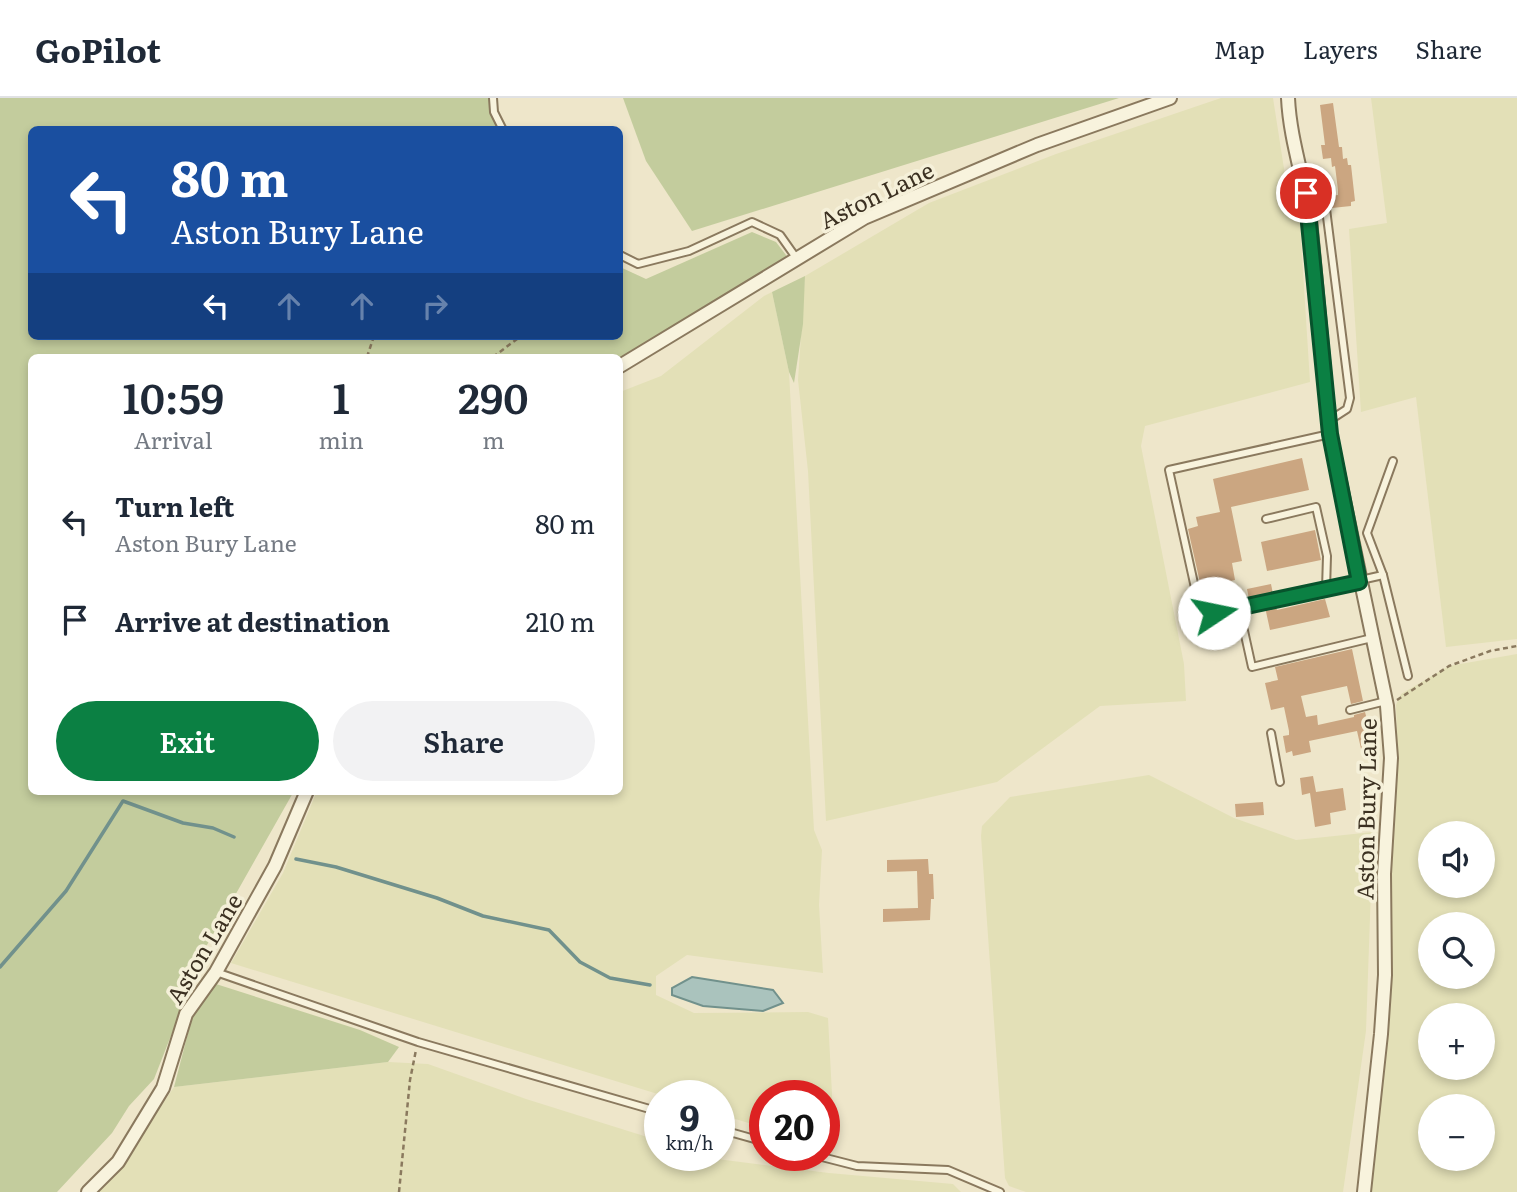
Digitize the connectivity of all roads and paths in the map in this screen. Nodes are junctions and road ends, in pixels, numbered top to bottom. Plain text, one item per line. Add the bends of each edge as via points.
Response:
1 (493, 98) edge
2 (1170, 98) edge
3 (1289, 98) edge
4 (501, 126) edge
5 (1306, 193) junction
6 (623, 256) edge
7 (797, 259) junction
8 (516, 340) edge
9 (497, 354) edge
10 (623, 364) edge
11 (1328, 421) junction
12 (1330, 434) junction
13 (1393, 461) dead end
14 (1266, 519) dead end
15 (1383, 575) junction
16 (1359, 582) junction
17 (1325, 589) junction
18 (1239, 608) junction
19 (1371, 638) junction
20 (1517, 646) edge
21 (1408, 676) dead end
22 (1387, 704) junction
23 (1350, 710) dead end
24 (1271, 733) dead end
25 (1280, 782) dead end
26 (305, 795) edge
27 (216, 972) junction
28 (418, 1042) junction
29 (644, 1107) edge
30 (840, 1162) edge
31 (88, 1192) edge
32 (398, 1192) edge
33 (1000, 1192) edge
34 (1364, 1192) edge

1 - 4 lane
2 - 7 street, Aston Lane via 1037,145 864,218
3 - 5 street, Aston Bury Lane via 1293,142
5 - 11 street, Aston Bury Lane
5 - 11 lane via 1322,191 1326,209 1350,398 1347,408
6 - 7 lane via 638,264 689,251 752,222 780,234
7 - 10 street, Aston Lane
8 - 9 path
11 - 12 street, Aston Bury Lane
12 - 16 street, Aston Bury Lane
12 - 18 lane via 1169,470 1197,597 1210,595 1214,613
13 - 15 lane via 1367,533
14 - 17 lane via 1316,507 1327,556
15 - 16 lane
15 - 21 lane
16 - 17 lane
16 - 19 street, Aston Bury Lane
17 - 18 lane
18 - 19 lane via 1252,667
19 - 22 street, Aston Bury Lane
20 - 22 path via 1448,666
22 - 23 lane
22 - 34 street, Aston Bury Lane via 1391,758 1384,874 1385,975
24 - 25 lane
26 - 27 street, Aston Lane via 275,866
27 - 28 lane
27 - 31 street, Aston Lane via 186,1014 163,1088 118,1162
28 - 29 lane
28 - 32 path
30 - 33 lane via 948,1170

